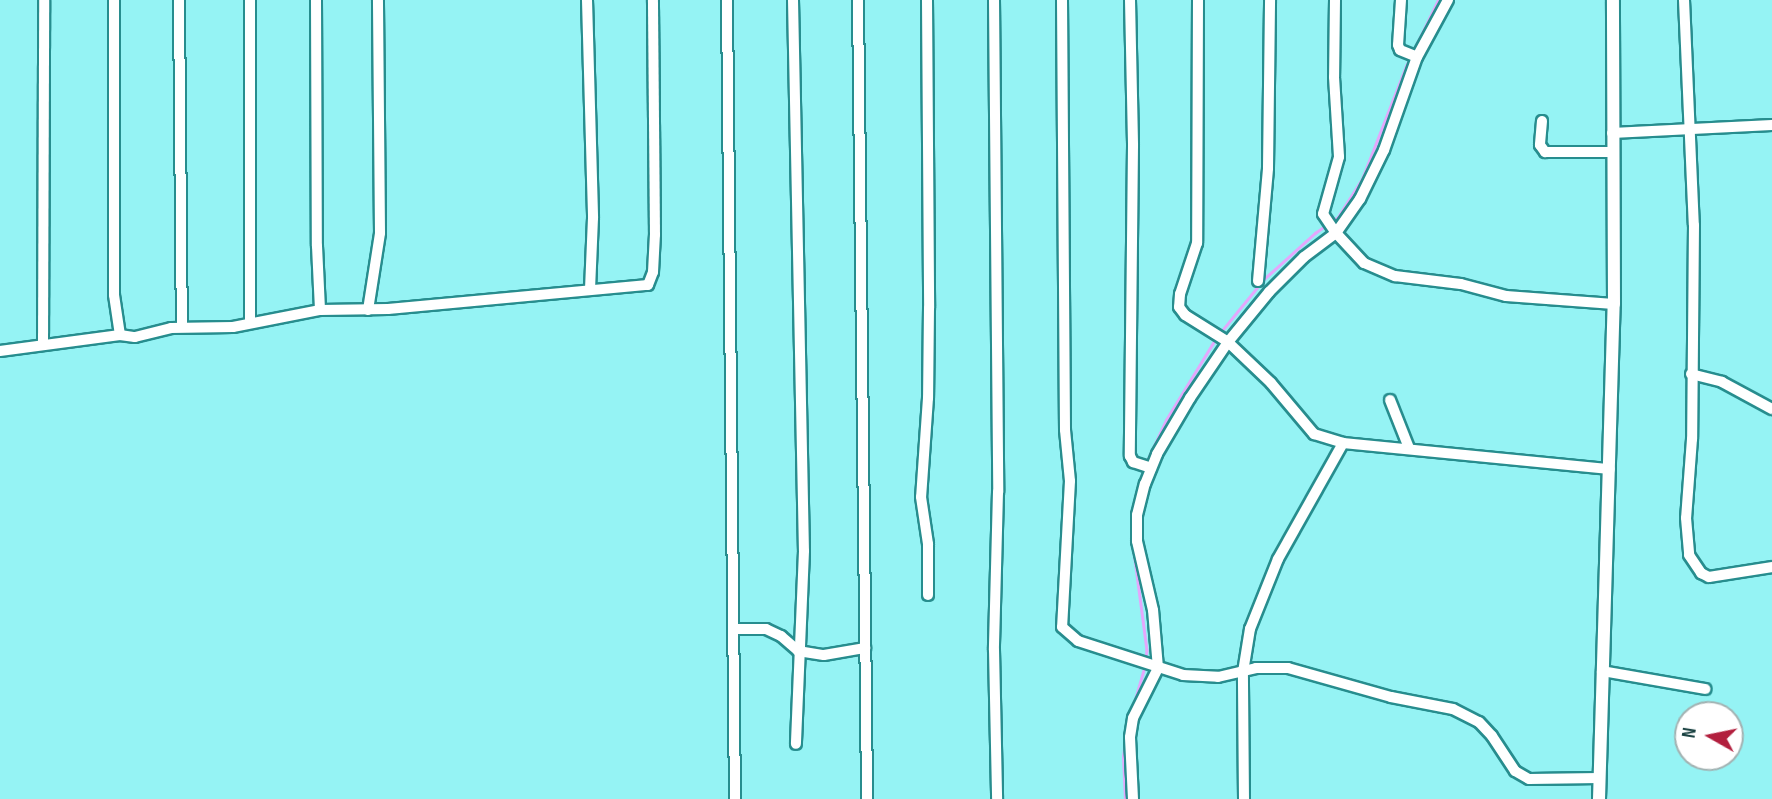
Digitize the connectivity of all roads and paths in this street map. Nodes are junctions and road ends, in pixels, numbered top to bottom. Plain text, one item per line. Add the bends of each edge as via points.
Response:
1 (44, 0) edge
2 (114, 0) edge
3 (179, 0) edge
4 (250, 0) edge
5 (316, 0) edge
6 (378, 0) edge
7 (587, 0) edge
8 (653, 0) edge
9 (727, 0) edge
10 (793, 0) edge
11 (858, 0) edge
12 (927, 0) edge
13 (994, 0) edge
14 (1062, 0) edge
15 (1130, 0) edge
16 (1198, 0) edge
17 (1269, 0) edge
18 (1335, 0) edge
19 (1401, 0) edge
20 (1448, 0) edge
21 (1613, 0) edge
22 (1684, 0) edge
23 (1412, 56) junction
24 (1542, 121) dead end
25 (1772, 125) edge
26 (1692, 131) junction
27 (1612, 134) junction
28 (1612, 152) junction
29 (1331, 228) junction
30 (1258, 281) dead end
31 (590, 289) junction
32 (1614, 304) junction
33 (320, 310) junction
34 (368, 310) junction
35 (250, 322) junction
36 (181, 327) junction
37 (120, 335) junction
38 (1228, 342) junction
39 (43, 344) junction
40 (0, 351) edge
41 (1691, 374) junction
42 (1390, 400) dead end
43 (1772, 409) edge
44 (1343, 443) junction
45 (1409, 448) junction
46 (1146, 466) junction
47 (1609, 469) junction
48 (1772, 566) edge
49 (928, 595) dead end
50 (734, 629) junction
51 (866, 648) junction
52 (798, 651) junction
53 (1150, 665) junction
54 (1602, 671) junction
55 (1243, 672) junction
56 (1705, 689) dead end
57 (796, 744) dead end
58 (1600, 778) junction
59 (735, 799) edge
60 (867, 799) edge
61 (997, 799) edge
62 (1133, 799) edge
63 (1244, 799) edge
64 (1599, 799) edge

1 - 39 street
2 - 37 street via 114,295
3 - 36 street
4 - 35 street
5 - 33 street
6 - 34 street via 380,233
7 - 31 street via 593,218
8 - 31 street via 652,282
9 - 50 street
10 - 52 street via 804,551
11 - 51 street
12 - 49 street via 928,398 921,497 928,544
13 - 61 street
14 - 53 street via 1065,430 1070,492 1062,627 1078,641
15 - 46 street via 1130,456
16 - 38 street via 1196,243 1179,307
17 - 30 street via 1268,169
18 - 29 street via 1339,157 1324,206
19 - 23 street via 1398,45
20 - 23 street
21 - 27 main road
22 - 26 street
23 - 29 street via 1372,179
24 - 28 street via 1540,145 1545,152
25 - 26 street
26 - 27 street
26 - 41 street
27 - 28 main road
28 - 32 main road
29 - 32 street via 1364,263 1395,276 1461,284 1506,296
29 - 38 street
31 - 34 street
32 - 47 main road
33 - 34 street
33 - 35 street
35 - 36 street via 233,327
36 - 37 street via 135,337
37 - 39 street
38 - 44 street via 1271,383 1307,428
38 - 46 street
39 - 40 street
41 - 43 street via 1723,382
41 - 48 street via 1689,555 1709,577
42 - 45 street
44 - 45 street
44 - 55 street via 1265,586 1250,629
45 - 47 street
46 - 53 street via 1137,541 1153,610
47 - 54 main road
50 - 52 street via 766,629
50 - 59 street
51 - 52 street via 824,655
51 - 60 street
52 - 57 street
53 - 55 street via 1198,678
53 - 62 street via 1130,737
54 - 56 street
54 - 58 main road
55 - 58 street via 1288,667 1391,697 1453,709 1479,722 1515,771 1529,779
55 - 63 street
58 - 64 main road

